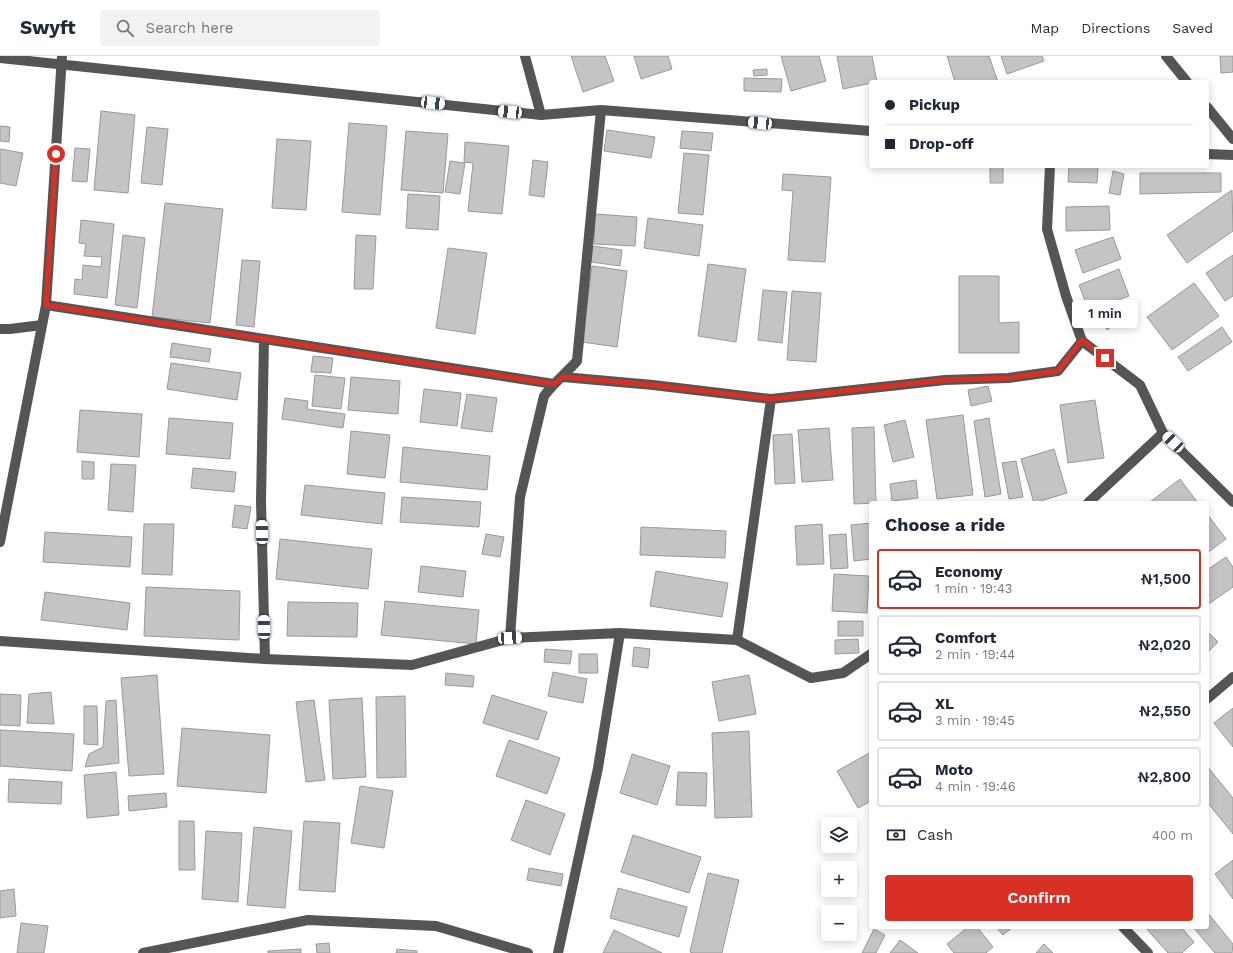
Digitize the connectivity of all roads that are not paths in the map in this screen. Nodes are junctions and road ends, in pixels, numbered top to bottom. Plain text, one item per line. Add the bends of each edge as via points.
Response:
1 (525, 56) edge
2 (1166, 56) edge
3 (0, 58) edge
4 (62, 59) edge
5 (1185, 80) edge
6 (1209, 109) edge
7 (601, 110) junction
8 (541, 115) junction
9 (869, 131) edge
10 (1233, 139) edge
11 (1209, 154) edge
12 (1233, 156) edge
13 (1050, 168) edge
14 (46, 305) junction
15 (42, 325) junction
16 (0, 329) edge
17 (264, 339) junction
18 (1082, 340) junction
19 (563, 377) junction
20 (554, 384) junction
21 (771, 399) junction
22 (1163, 433) junction
23 (1090, 501) edge
24 (1233, 502) edge
25 (0, 542) edge
26 (620, 633) junction
27 (510, 638) junction
28 (737, 640) junction
29 (0, 641) edge
30 (869, 655) edge
31 (264, 659) junction
32 (1233, 677) edge
33 (1209, 697) edge
34 (1125, 929) edge
35 (143, 953) edge
36 (528, 953) edge
37 (558, 953) edge
38 (1148, 953) edge

1 - 8 street
2 - 5 street
3 - 4 street
4 - 8 street
4 - 14 street
6 - 10 street
7 - 8 street
7 - 9 street
7 - 19 street via 577,361
11 - 12 street
13 - 18 street via 1047,229 1066,296
14 - 15 street
14 - 17 street
15 - 16 street
15 - 25 street
17 - 20 street
17 - 31 street
18 - 21 street via 1058,371 1008,378 945,380
18 - 22 street via 1140,385
19 - 20 street
19 - 21 street
20 - 27 street via 544,396 520,497
21 - 28 street
22 - 23 street
22 - 24 street
26 - 27 street
26 - 28 street
26 - 37 street via 598,768
27 - 31 street via 412,664
28 - 30 street via 811,678 843,673
29 - 31 street
32 - 33 street
34 - 38 street
35 - 36 street via 308,920 436,926

